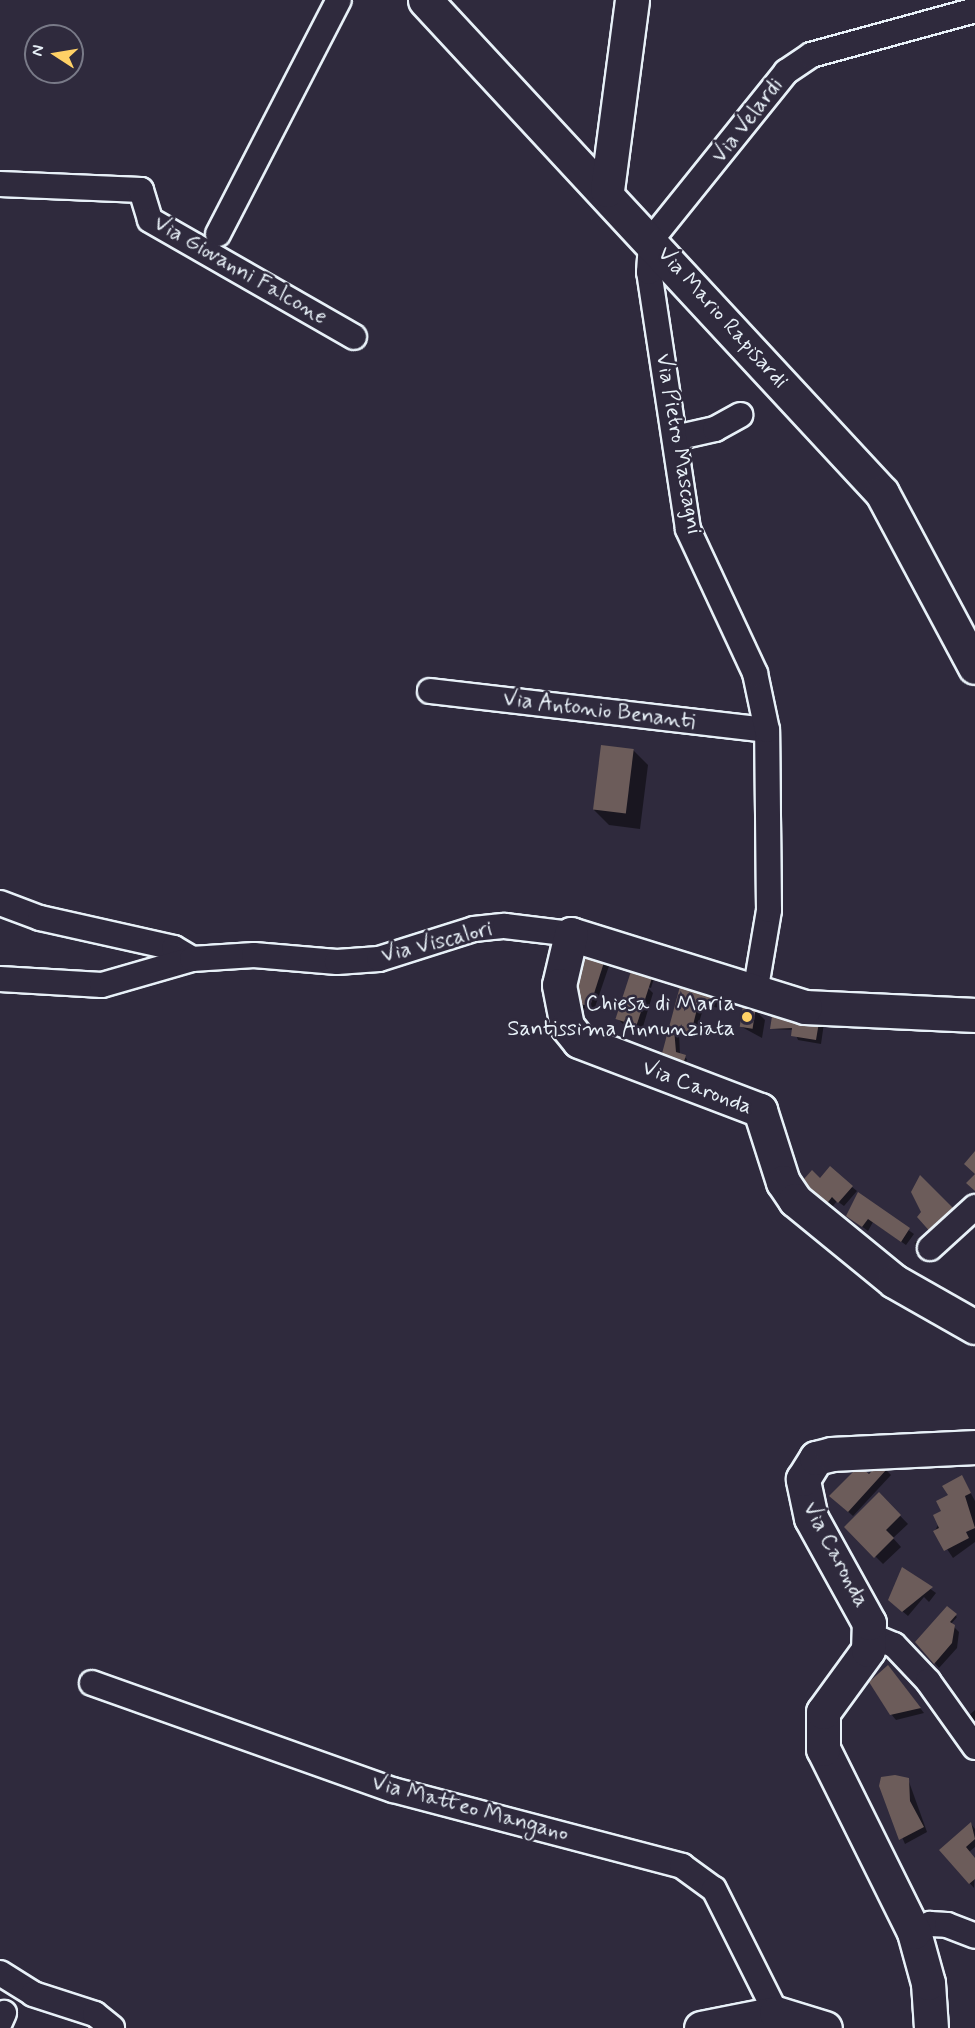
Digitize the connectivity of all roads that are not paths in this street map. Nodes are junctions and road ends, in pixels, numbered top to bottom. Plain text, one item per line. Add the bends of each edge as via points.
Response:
1 (339, 0) edge
2 (632, 0) edge
3 (438, 5) edge
4 (975, 10) edge
5 (0, 184) edge
6 (607, 190) junction
7 (218, 234) dead end
8 (651, 240) junction
9 (354, 338) dead end
10 (740, 416) dead end
11 (675, 438) junction
12 (975, 667) edge
13 (430, 691) dead end
14 (767, 730) junction
15 (0, 903) edge
16 (571, 934) junction
17 (192, 959) junction
18 (0, 979) edge
19 (755, 993) junction
20 (975, 1015) edge
21 (975, 1207) edge
22 (930, 1248) dead end
23 (975, 1327) edge
24 (975, 1447) edge
25 (870, 1635) junction
26 (92, 1683) dead end
27 (975, 1747) edge
28 (914, 1932) junction
29 (975, 1936) edge
30 (0, 1973) edge
31 (776, 2013) junction
32 (112, 2028) edge
33 (701, 2028) edge
34 (825, 2028) edge
35 (931, 2028) edge

1 - 7 street
2 - 6 street
3 - 6 street, Via Mario Rapisardi
4 - 8 street, Via Velardi via 811,55 786,72
5 - 9 street, Via Giovanni Falcone via 141,190 150,220
6 - 8 street, Via Mario Rapisardi
8 - 11 street, Via Pietro Mascagni via 649,272
8 - 12 street, Via Mario Rapisardi via 882,493
10 - 11 street via 714,429
11 - 14 street, Via Pietro Mascagni via 688,528 755,673
13 - 14 street, Via Antonio Benanti
14 - 19 street, Via Pietro Mascagni via 769,910
15 - 17 street via 40,918 174,948
16 - 17 street, Via Viscalori via 505,926 474,929 379,959 337,962 254,955
16 - 19 street, Via Viscalori
16 - 23 street, Via Caronda via 561,966 561,1007 579,1041 760,1110 783,1182 795,1200 894,1281
17 - 18 street, Via Viscalori via 102,985
19 - 20 street, Via Viscalori via 805,1007
21 - 22 street
24 - 25 street, Via Caronda via 832,1454 807,1467 803,1494 811,1518 863,1602
25 - 27 street via 894,1645 928,1681
25 - 28 street, Via Caronda via 868,1650 823,1712 823,1749
26 - 31 street, Via Matteo Mangano via 393,1790 682,1866 714,1889
28 - 29 street via 930,1924 947,1924
28 - 35 street, Via Caronda via 928,1983
30 - 32 street via 33,1994 95,2014
31 - 33 street
31 - 34 street

